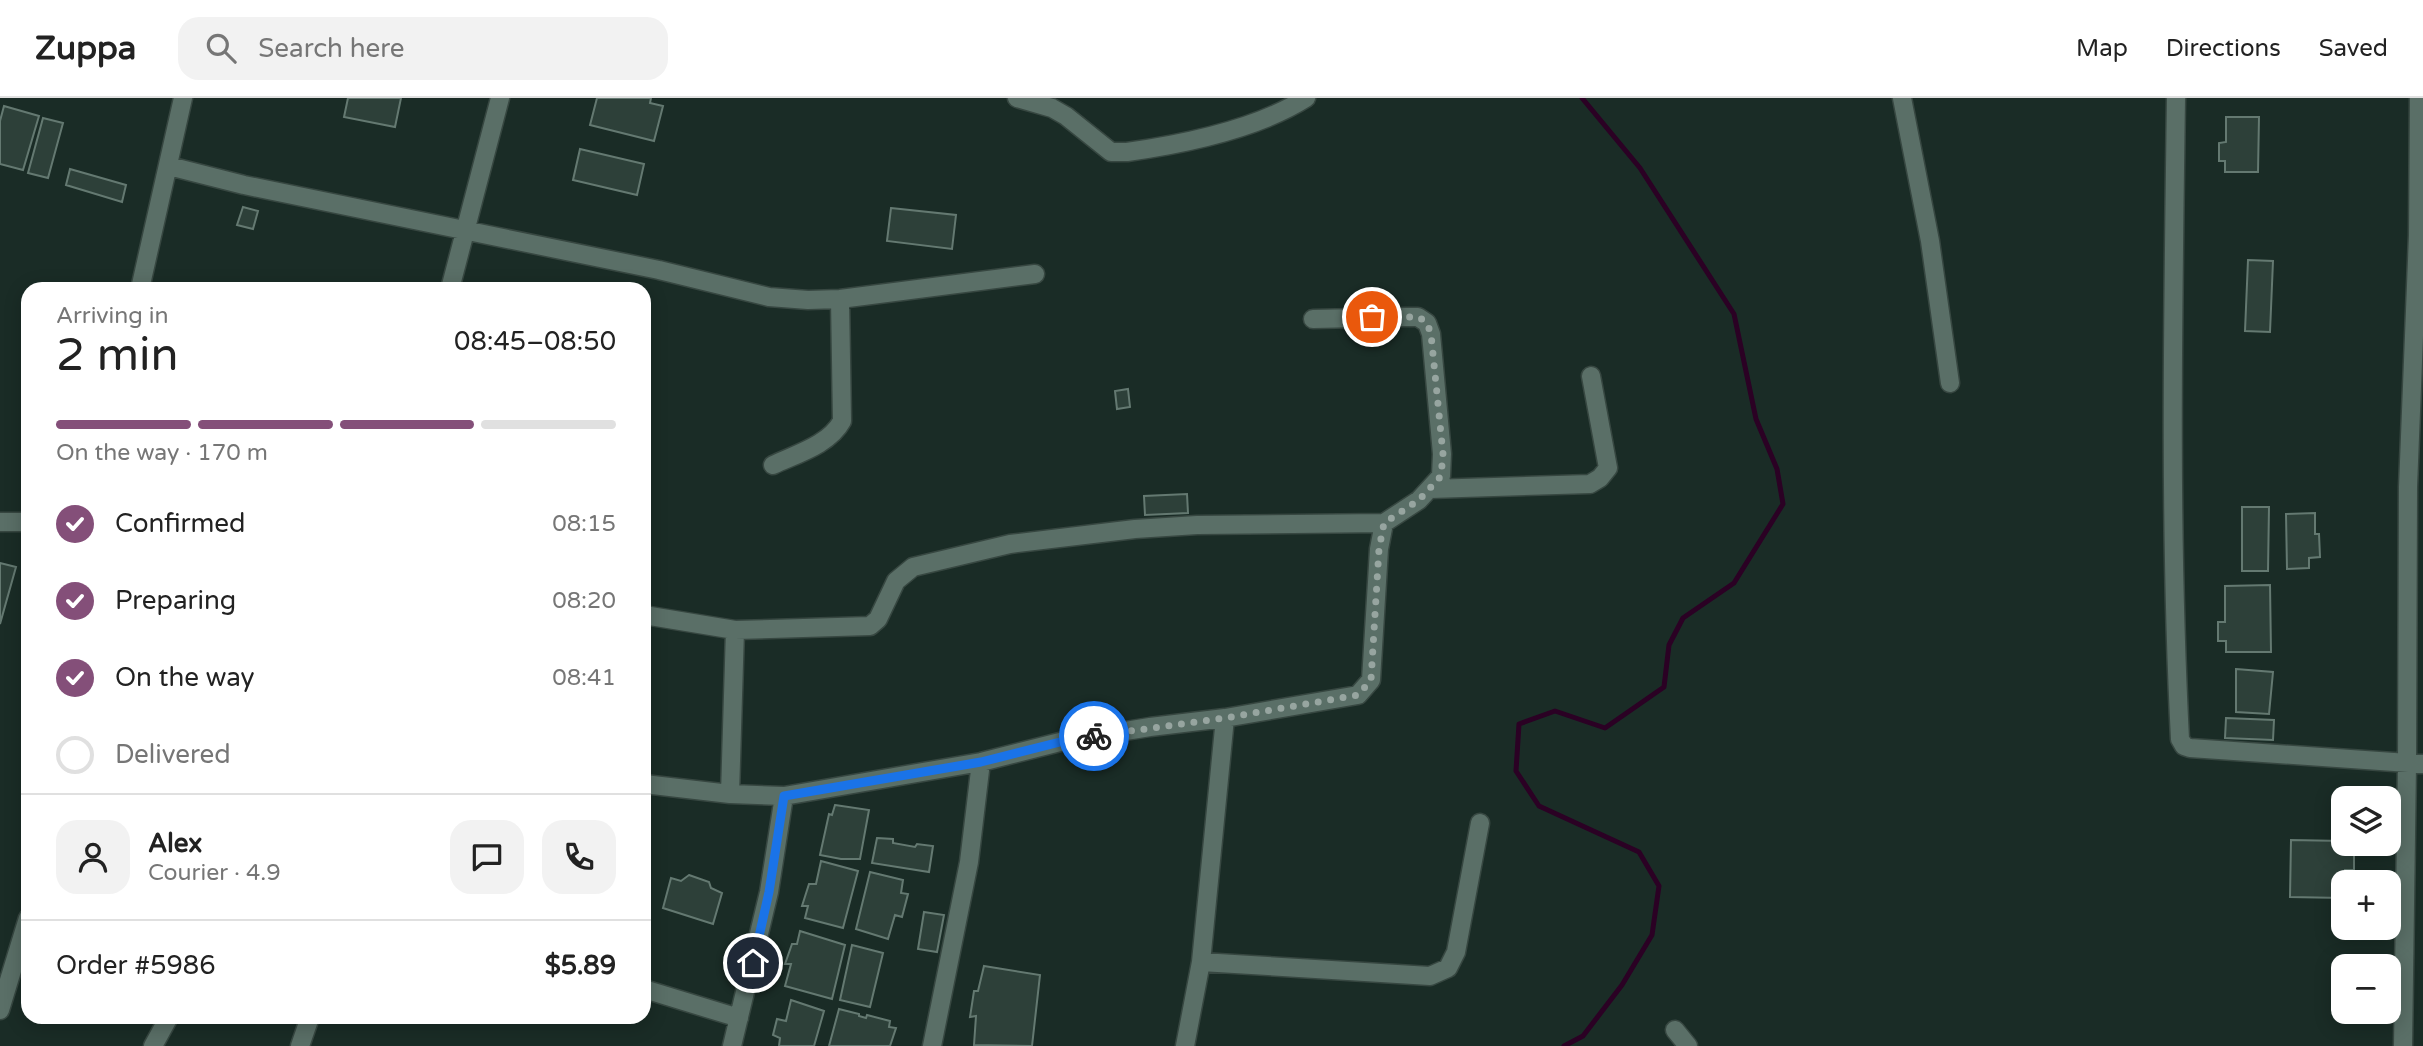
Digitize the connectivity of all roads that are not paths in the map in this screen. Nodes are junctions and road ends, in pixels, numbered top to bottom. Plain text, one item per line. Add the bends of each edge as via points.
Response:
1 (183, 98) edge
2 (500, 98) edge
3 (1017, 98) edge
4 (1306, 98) edge
5 (1902, 98) edge
6 (2176, 98) edge
7 (2419, 98) edge
8 (169, 166) junction
9 (464, 229) junction
10 (1035, 274) dead end
11 (142, 282) edge
12 (452, 282) edge
13 (840, 299) junction
14 (1313, 319) dead end
15 (1591, 376) dead end
16 (1950, 383) dead end
17 (773, 466) dead end
18 (1430, 489) junction
19 (0, 522) edge
20 (21, 522) edge
21 (1384, 523) junction
22 (651, 616) edge
23 (735, 630) junction
24 (1225, 718) junction
25 (981, 762) junction
26 (2415, 764) edge
27 (651, 785) edge
28 (730, 793) junction
29 (784, 796) junction
30 (1480, 823) dead end
31 (21, 941) edge
32 (1201, 962) junction
33 (651, 991) edge
34 (0, 1010) edge
35 (739, 1018) junction
36 (165, 1024) edge
37 (308, 1024) edge
38 (1675, 1030) dead end
39 (152, 1046) edge
40 (300, 1046) edge
41 (732, 1046) edge
42 (932, 1046) edge
43 (1185, 1046) edge
44 (1688, 1046) edge
45 (2403, 1046) edge

1 - 8 street
2 - 9 street
3 - 4 street via 1052,108 1111,152 1221,132
5 - 16 street via 1930,241
6 - 26 street via 2172,350 2174,618 2180,739 2190,748
7 - 26 street via 2408,487
8 - 9 street
8 - 11 street
9 - 12 street
9 - 13 street via 769,297
10 - 13 street
13 - 17 street via 842,421 822,442
14 - 18 street via 1419,317 1427,323 1443,454 1441,476
15 - 18 street via 1608,468 1600,478 1590,484
18 - 21 street
19 - 20 street
21 - 23 street via 1197,525 1010,544 913,567 896,581 870,626
21 - 24 street via 1371,680 1366,688 1358,695
22 - 23 street
23 - 28 street
24 - 25 street via 1064,741
24 - 32 street
25 - 29 street
25 - 42 street via 970,862
26 - 45 street
27 - 28 street
28 - 29 street
29 - 35 street via 769,892
30 - 32 street via 1456,952 1448,968 1430,976
31 - 34 street
32 - 43 street
33 - 35 street
35 - 41 street
36 - 39 street
37 - 40 street
38 - 44 street

